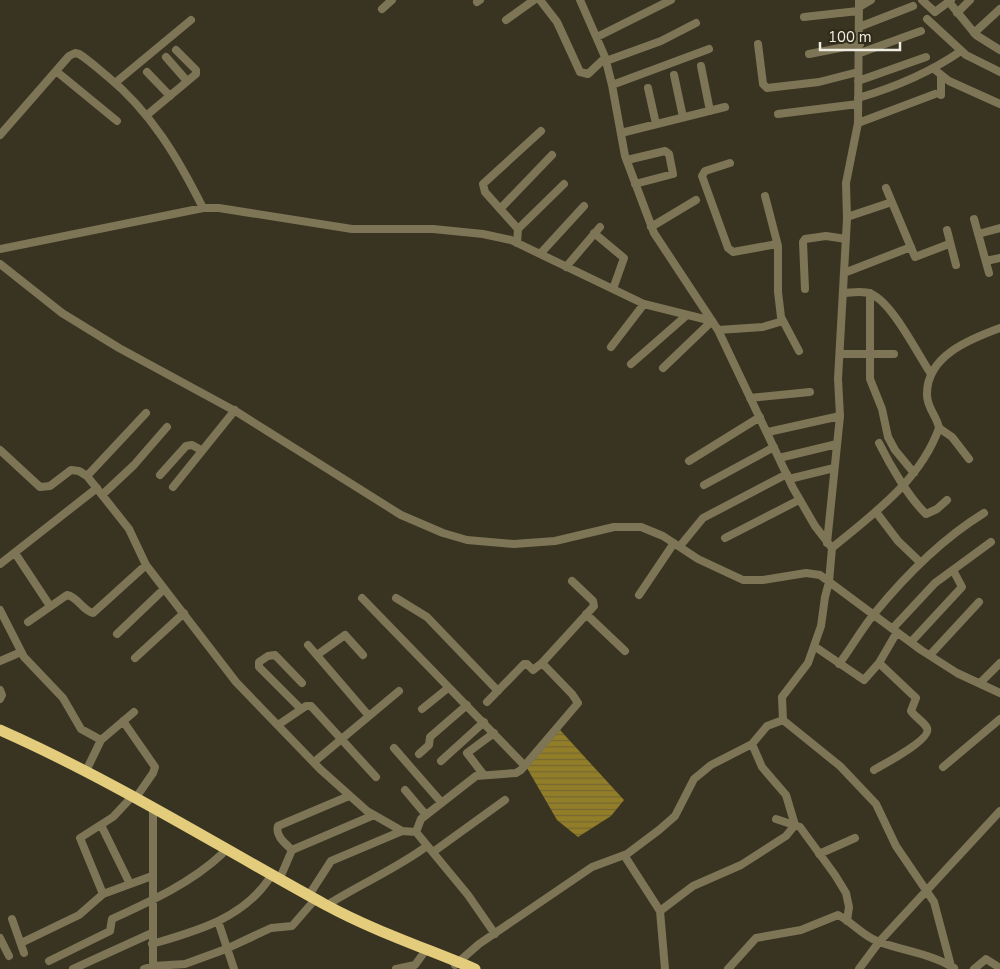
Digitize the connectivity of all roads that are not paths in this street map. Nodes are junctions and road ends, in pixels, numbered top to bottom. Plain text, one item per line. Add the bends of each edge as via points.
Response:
1 (392, 0) edge
2 (534, 0) edge
3 (540, 0) edge
4 (580, 0) edge
5 (672, 0) edge
6 (871, 0) edge
7 (922, 0) edge
8 (970, 0) edge
9 (950, 1) edge
10 (859, 6) edge
11 (913, 6) dead end
12 (382, 9) dead end
13 (1000, 9) edge
14 (957, 13) junction
15 (804, 17) dead end
16 (927, 19) dead end
17 (191, 20) dead end
18 (506, 20) dead end
19 (696, 23) dead end
20 (859, 27) junction
21 (920, 31) dead end
22 (974, 33) junction
23 (597, 37) junction
24 (758, 44) dead end
25 (860, 44) junction
26 (999, 47) edge
27 (709, 49) dead end
28 (176, 50) dead end
29 (961, 51) junction
30 (860, 53) junction
31 (809, 54) dead end
32 (926, 57) dead end
33 (166, 58) dead end
34 (606, 59) junction
35 (701, 66) dead end
36 (934, 69) junction
37 (56, 71) junction
38 (147, 72) dead end
39 (858, 72) junction
40 (1000, 72) edge
41 (674, 75) dead end
42 (941, 76) junction
43 (187, 81) junction
44 (858, 81) junction
45 (115, 82) junction
46 (612, 85) junction
47 (648, 88) dead end
48 (170, 96) junction
49 (858, 101) junction
50 (1000, 104) edge
51 (726, 107) dead end
52 (710, 111) junction
53 (778, 114) dead end
54 (147, 116) junction
55 (683, 117) junction
56 (117, 121) dead end
57 (858, 123) junction
58 (656, 124) junction
59 (541, 131) dead end
60 (1, 132) edge
61 (621, 133) junction
62 (552, 155) dead end
63 (627, 160) junction
64 (730, 163) dead end
65 (564, 184) dead end
66 (635, 184) junction
67 (886, 188) dead end
68 (765, 196) dead end
69 (696, 200) dead end
70 (892, 202) junction
71 (584, 206) dead end
72 (203, 208) junction
73 (500, 209) junction
74 (847, 216) junction
75 (974, 219) dead end
76 (651, 226) junction
77 (1000, 228) edge
78 (518, 229) junction
79 (947, 230) dead end
80 (978, 234) junction
81 (846, 239) junction
82 (517, 243) junction
83 (777, 244) junction
84 (949, 244) junction
85 (911, 247) junction
86 (0, 249) edge
87 (540, 254) junction
88 (1000, 258) edge
89 (986, 261) junction
90 (0, 264) edge
91 (956, 265) dead end
92 (566, 267) junction
93 (844, 273) junction
94 (989, 273) dead end
95 (613, 289) junction
96 (805, 289) dead end
97 (843, 293) junction
98 (870, 293) junction
99 (644, 304) junction
100 (688, 315) junction
101 (712, 321) junction
102 (783, 321) junction
103 (1000, 328) edge
104 (718, 330) junction
105 (612, 347) dead end
106 (799, 351) dead end
107 (840, 354) junction
108 (870, 354) junction
109 (894, 354) dead end
110 (631, 364) dead end
111 (663, 368) dead end
112 (931, 374) junction
113 (810, 392) dead end
114 (750, 398) junction
115 (235, 410) junction
116 (146, 413) dead end
117 (840, 416) junction
118 (760, 417) junction
119 (167, 428) dead end
120 (939, 428) junction
121 (768, 432) junction
122 (878, 443) dead end
123 (837, 444) junction
124 (774, 447) junction
125 (0, 450) edge
126 (202, 450) junction
127 (779, 458) junction
128 (970, 459) dead end
129 (689, 460) dead end
130 (834, 468) junction
131 (914, 473) junction
132 (160, 475) dead end
133 (87, 476) junction
134 (788, 477) junction
135 (904, 484) junction
136 (704, 485) dead end
137 (173, 487) dead end
138 (96, 488) junction
139 (102, 495) junction
140 (799, 500) junction
141 (947, 500) dead end
142 (876, 512) junction
143 (984, 514) dead end
144 (725, 538) dead end
145 (992, 542) dead end
146 (677, 544) junction
147 (830, 545) junction
148 (15, 553) junction
149 (921, 563) junction
150 (0, 564) edge
151 (146, 565) junction
152 (953, 570) junction
153 (572, 581) dead end
154 (829, 582) junction
155 (164, 589) junction
156 (639, 595) dead end
157 (362, 598) dead end
158 (396, 598) dead end
159 (979, 602) dead end
160 (50, 606) junction
161 (0, 613) edge
162 (184, 613) junction
163 (586, 614) junction
164 (874, 614) junction
165 (28, 622) dead end
166 (895, 630) junction
167 (117, 634) dead end
168 (911, 642) junction
169 (308, 645) dead end
170 (814, 646) junction
171 (625, 650) dead end
172 (22, 652) junction
173 (316, 655) junction
174 (363, 655) dead end
175 (930, 656) junction
176 (134, 658) dead end
177 (0, 661) edge
178 (542, 663) junction
179 (879, 663) junction
180 (1000, 663) edge
181 (839, 664) junction
182 (302, 683) dead end
183 (980, 683) junction
184 (448, 688) junction
185 (0, 690) edge
186 (399, 691) dead end
187 (498, 691) junction
188 (1000, 693) edge
189 (0, 699) edge
190 (487, 702) dead end
191 (467, 705) junction
192 (422, 709) dead end
193 (301, 710) junction
194 (134, 712) dead end
195 (369, 716) junction
196 (1000, 719) edge
197 (782, 720) junction
198 (123, 721) junction
199 (484, 722) junction
200 (278, 725) junction
201 (0, 730) edge
202 (494, 732) junction
203 (0, 736) edge
204 (101, 740) junction
205 (341, 740) junction
206 (461, 744) junction
207 (752, 744) junction
208 (394, 748) dead end
209 (467, 752) junction
210 (419, 754) dead end
211 (441, 761) dead end
212 (314, 762) junction
213 (525, 766) junction
214 (943, 767) dead end
215 (86, 770) junction
216 (874, 770) dead end
217 (483, 774) junction
218 (376, 777) dead end
219 (405, 790) dead end
220 (349, 796) junction
221 (131, 800) junction
222 (505, 800) dead end
223 (441, 802) junction
224 (1000, 810) edge
225 (153, 813) junction
226 (374, 815) junction
227 (426, 815) junction
228 (776, 819) dead end
229 (101, 825) junction
230 (795, 825) junction
231 (402, 831) junction
232 (416, 832) junction
233 (854, 838) dead end
234 (428, 846) junction
235 (292, 850) junction
236 (433, 852) junction
237 (222, 854) junction
238 (819, 854) junction
239 (624, 855) junction
240 (152, 876) junction
241 (274, 879) junction
242 (130, 884) junction
243 (928, 892) junction
244 (103, 894) junction
245 (310, 899) junction
246 (152, 901) junction
247 (327, 905) junction
248 (660, 911) junction
249 (12, 919) dead end
250 (847, 920) junction
251 (218, 921) junction
252 (152, 933) junction
253 (495, 934) junction
254 (875, 940) junction
255 (1, 942) edge
256 (21, 943) junction
257 (152, 944) junction
258 (226, 949) junction
259 (24, 953) dead end
260 (423, 954) junction
261 (9, 956) dead end
262 (947, 960) junction
263 (49, 961) dead end
264 (454, 966) edge
265 (185, 967) edge
266 (153, 968) edge
267 (953, 968) edge
268 (1000, 968) edge
269 (73, 969) edge
270 (144, 969) edge
271 (234, 969) edge
272 (396, 969) edge
273 (475, 969) edge
274 (666, 969) edge
275 (728, 969) edge
276 (859, 969) edge
277 (974, 969) edge

1 - 12 street
2 - 18 street
3 - 34 street via 557,22 580,72 588,74
4 - 23 street
5 - 23 street
6 - 10 street
7 - 9 street via 935,12
8 - 14 street
9 - 14 street
10 - 15 street
10 - 20 street
11 - 20 street
13 - 22 street
14 - 22 street
16 - 29 street
17 - 45 street
19 - 34 street via 661,41
20 - 25 street
21 - 30 street
22 - 26 street
23 - 34 street
24 - 39 street via 763,84 767,88 819,82
25 - 30 street
25 - 31 street
27 - 46 street
28 - 43 street via 196,70 196,74
29 - 36 street
29 - 40 street
30 - 39 street
32 - 44 street
33 - 43 street
34 - 46 street
35 - 52 street
36 - 42 street
36 - 49 street
37 - 45 street via 68,56 75,53
37 - 56 street
37 - 60 street
38 - 48 street
39 - 44 street
41 - 55 street
42 - 50 street
42 - 57 street via 938,94
43 - 48 street
44 - 49 street
45 - 54 street
46 - 61 street
47 - 58 street
48 - 54 street
49 - 53 street
49 - 57 street
51 - 52 street
52 - 55 street
54 - 72 street via 177,157
55 - 58 street
57 - 74 street via 846,182
58 - 61 street
59 - 73 street via 483,184 485,192
61 - 63 street
62 - 73 street
63 - 66 street
63 - 66 street via 665,152 669,154 673,174
64 - 83 street via 705,171 702,176 728,248 733,252
65 - 78 street
66 - 76 street
67 - 70 street
68 - 83 street
69 - 76 street
70 - 74 street
70 - 85 street
71 - 87 street
72 - 82 street via 233,209 352,229 433,229 483,234
72 - 86 street
73 - 78 street
74 - 81 street
75 - 80 street
76 - 101 street
77 - 80 street
78 - 82 street
79 - 84 street
80 - 89 street
81 - 93 street
81 - 96 street via 826,236 805,239
82 - 87 street
83 - 102 street via 778,292
84 - 85 street via 917,258
84 - 91 street
85 - 93 street
87 - 92 street
88 - 89 street
89 - 94 street
90 - 115 street via 62,313 118,348
92 - 95 street
92 - 95 street via 597,230 624,258
93 - 97 street
95 - 99 street
97 - 98 street
97 - 107 street
98 - 108 street
98 - 112 street via 907,334
99 - 100 street
99 - 105 street
100 - 101 street
100 - 110 street
101 - 104 street
101 - 111 street
102 - 104 street via 763,328
102 - 106 street
103 - 112 street via 971,338 957,347
104 - 114 street
107 - 108 street
107 - 117 street
108 - 109 street
108 - 131 street via 870,379 882,408 888,436
112 - 120 street via 927,396
113 - 114 street
114 - 118 street
115 - 126 street
115 - 146 street via 401,515 467,540 541,543 607,528 641,527
116 - 133 street
117 - 121 street
117 - 123 street
118 - 121 street
118 - 129 street
119 - 139 street
120 - 128 street via 952,437
120 - 131 street via 928,453
121 - 124 street
122 - 135 street
123 - 127 street
123 - 130 street
124 - 127 street
124 - 136 street
125 - 133 street via 40,486 50,486 71,470
126 - 132 street via 186,446
126 - 137 street
127 - 134 street
130 - 134 street
130 - 147 street
131 - 135 street
133 - 138 street
134 - 140 street
134 - 146 street via 703,518
135 - 141 street via 926,514
135 - 142 street
138 - 139 street
138 - 148 street
139 - 151 street via 129,529
140 - 144 street
140 - 147 street
142 - 147 street
142 - 149 street via 898,541
143 - 149 street via 959,529
145 - 152 street
146 - 154 street via 698,559 743,580 806,573 820,575
146 - 156 street
147 - 154 street
148 - 150 street
148 - 160 street
149 - 164 street
151 - 155 street
151 - 160 street via 93,613 68,594
152 - 166 street via 935,583
152 - 168 street via 962,587
153 - 163 street via 594,603
154 - 164 street
154 - 170 street
155 - 162 street
155 - 167 street
157 - 184 street
158 - 187 street via 427,617
159 - 175 street
160 - 165 street
161 - 172 street
162 - 176 street
162 - 200 street via 236,682
163 - 171 street
163 - 178 street
164 - 166 street
164 - 181 street
166 - 168 street
166 - 179 street
168 - 175 street
169 - 173 street
170 - 181 street
170 - 197 street via 808,663 782,697
172 - 177 street
172 - 204 street via 63,698 80,729
173 - 174 street via 345,635
173 - 195 street
175 - 183 street
178 - 187 street via 534,670 524,664
178 - 213 street via 578,703
179 - 181 street via 864,680
179 - 216 street via 916,698 911,711 928,732 923,740
180 - 183 street
182 - 193 street via 275,655 259,662 259,667
183 - 188 street
184 - 191 street
184 - 192 street
185 - 189 street
186 - 195 street
187 - 190 street
191 - 199 street
191 - 210 street via 430,736 429,745
193 - 200 street
193 - 205 street via 311,706
194 - 198 street
195 - 205 street
196 - 214 street
197 - 207 street via 762,730
197 - 243 street via 840,766 867,793 876,804 896,846
198 - 204 street
198 - 221 street via 155,767
199 - 202 street
199 - 206 street
200 - 212 street
201 - 215 highway
202 - 209 street
202 - 213 street
203 - 221 highway
204 - 215 street
205 - 212 street
205 - 218 street
206 - 209 street
206 - 211 street
207 - 230 street via 762,767 786,795
207 - 239 street via 703,771 694,779 675,816
208 - 223 street
209 - 217 street
212 - 220 street
213 - 217 street via 516,772
215 - 221 highway
217 - 223 street via 463,784
219 - 227 street
220 - 226 street
220 - 235 street via 278,826 279,836
221 - 225 highway
221 - 229 street
222 - 236 street
223 - 227 street
224 - 243 street
225 - 237 highway
225 - 240 street
225 - 241 highway
226 - 231 street
226 - 235 street
227 - 232 street
228 - 230 street
229 - 242 street
229 - 244 street via 80,840
230 - 238 street
230 - 248 street via 786,836 741,866 693,886
231 - 232 street
231 - 245 street via 332,861
232 - 234 street
233 - 238 street
234 - 236 street
234 - 247 street
235 - 241 street
236 - 253 street
237 - 241 highway
237 - 246 street via 205,870
238 - 250 street via 846,892
239 - 248 street
239 - 253 street via 592,867
240 - 242 street
240 - 246 street
241 - 245 highway
241 - 251 street via 252,900
242 - 244 street
243 - 254 street
243 - 262 street via 934,902
244 - 256 street via 79,915
245 - 247 highway
245 - 258 street via 296,924 272,928
245 - 260 highway via 383,938
246 - 252 street
246 - 263 street via 112,919 110,931
247 - 264 highway
248 - 274 street
249 - 256 street
250 - 254 street
250 - 275 street via 838,914 801,930 756,938
251 - 257 street
251 - 258 street
252 - 257 street
252 - 269 street
253 - 264 street
254 - 262 street
254 - 276 street
255 - 261 street
256 - 259 street
257 - 266 street
258 - 265 street
258 - 271 street
260 - 264 highway
260 - 272 street via 415,965
262 - 267 street
264 - 273 highway
265 - 266 street
266 - 270 street
268 - 277 street via 986,959

